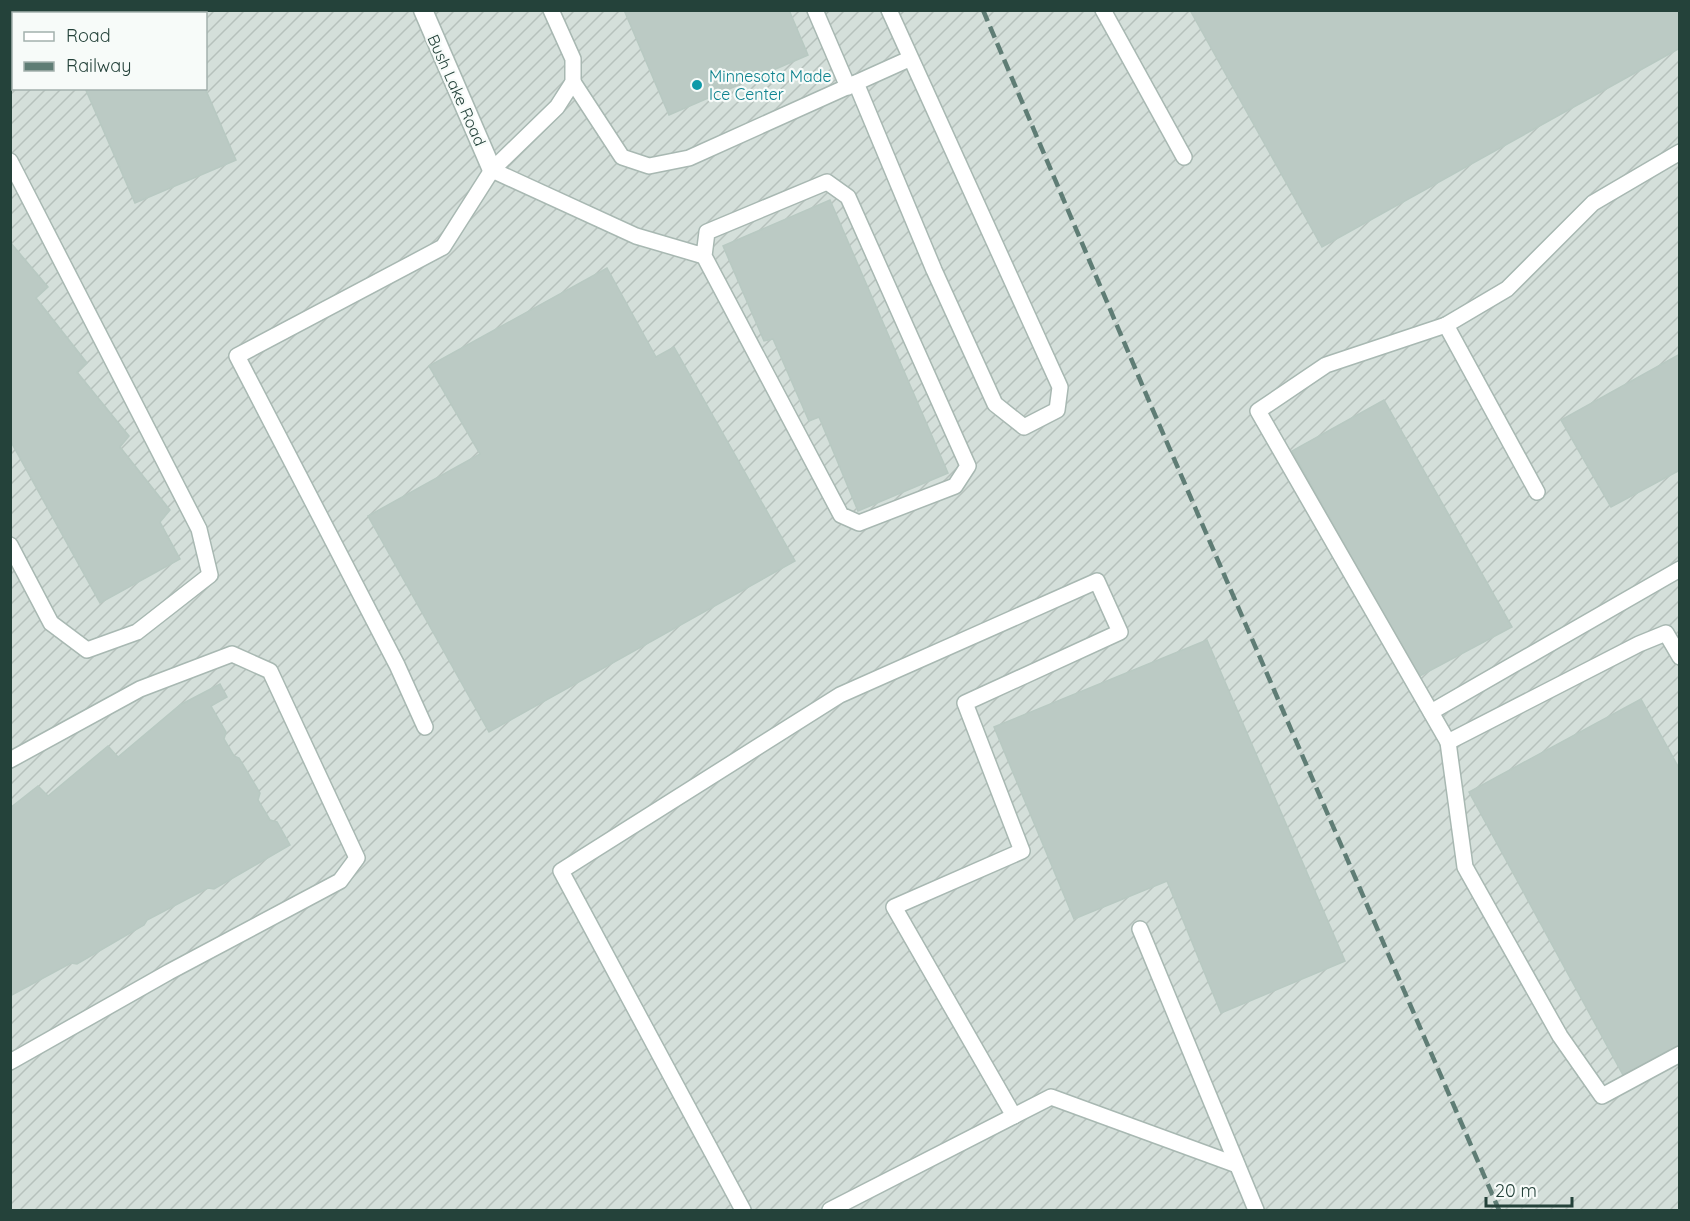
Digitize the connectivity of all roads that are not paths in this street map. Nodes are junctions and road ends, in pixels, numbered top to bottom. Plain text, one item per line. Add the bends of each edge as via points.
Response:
1 (423, 10) edge
2 (551, 10) edge
3 (815, 10) edge
4 (889, 10) edge
5 (1103, 10) edge
6 (909, 59) junction
7 (573, 82) junction
8 (852, 85) junction
9 (1680, 152) edge
10 (1184, 157) dead end
11 (10, 161) edge
12 (492, 170) junction
13 (704, 256) junction
14 (1446, 326) junction
15 (1537, 492) dead end
16 (10, 545) edge
17 (1680, 569) edge
18 (1680, 657) edge
19 (1431, 712) junction
20 (425, 728) dead end
21 (1448, 742) junction
22 (10, 760) edge
23 (1140, 929) dead end
24 (1680, 1054) edge
25 (10, 1062) edge
26 (1014, 1116) junction
27 (1237, 1165) junction
28 (743, 1210) edge
29 (830, 1210) edge
30 (1256, 1210) edge

1 - 12 street, Bush Lake Road
2 - 7 lane via 573,59
3 - 8 lane
4 - 6 lane
5 - 10 lane
6 - 8 lane
6 - 8 lane via 1060,387 1057,410 1024,427 995,404
7 - 8 lane via 622,157 649,166 689,158
7 - 12 lane via 557,107
9 - 14 lane via 1593,203 1507,289
11 - 16 lane via 199,529 210,575 137,632 87,650 51,622
12 - 13 lane via 636,236
12 - 20 lane via 443,247 237,356 397,665
13 - 13 lane via 841,515 859,523 955,486 968,466 848,197 827,182 707,232
14 - 15 lane
14 - 19 lane via 1326,366 1258,411
17 - 19 lane
18 - 21 lane via 1666,633
19 - 21 lane
21 - 24 lane via 1465,867 1560,1036 1602,1096
22 - 25 lane via 140,689 232,654 270,671 357,858 340,881
23 - 27 lane
26 - 27 lane via 1051,1097
26 - 28 lane via 894,907 1022,851 965,703 1120,632 1097,581 840,695 561,871
26 - 29 lane
27 - 30 lane

